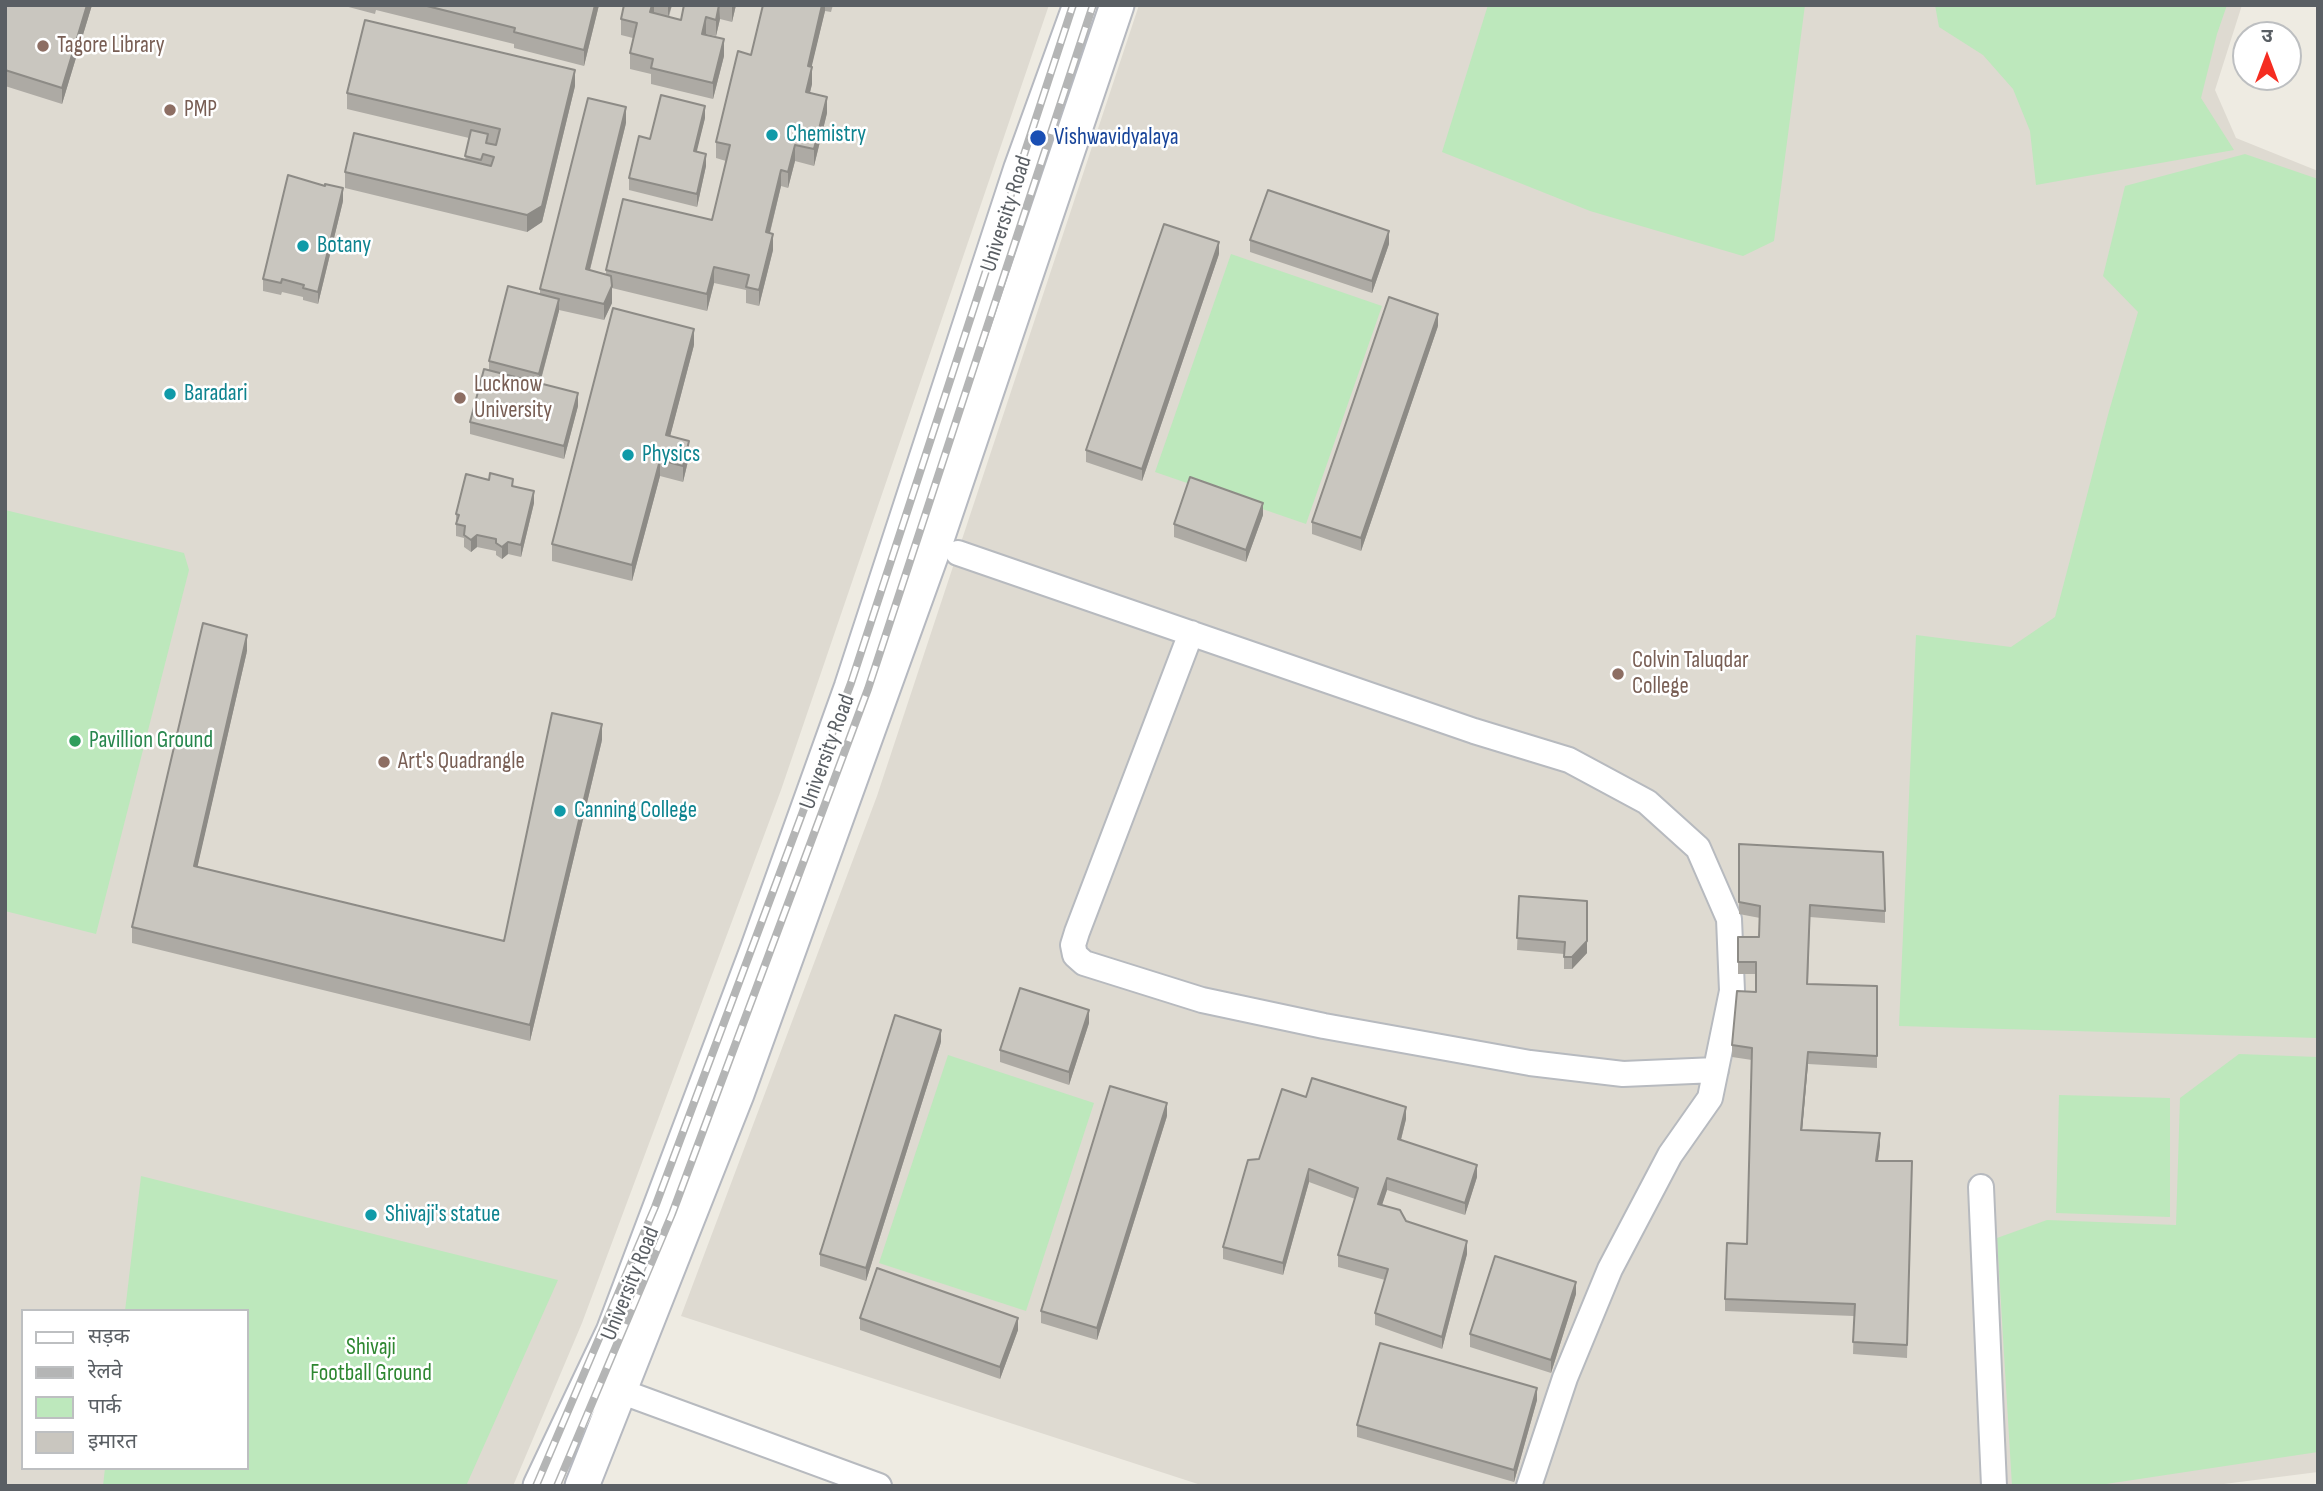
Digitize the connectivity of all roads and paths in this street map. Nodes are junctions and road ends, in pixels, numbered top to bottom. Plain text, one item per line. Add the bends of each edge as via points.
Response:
1 (1080, 5) edge
2 (1117, 5) edge
3 (958, 553) dead end
4 (1191, 634) junction
5 (1716, 1070) junction
6 (1981, 1187) dead end
7 (653, 1270) junction
8 (620, 1391) junction
9 (540, 1486) edge
10 (582, 1486) edge
11 (879, 1486) edge
12 (1529, 1486) edge
13 (1994, 1486) edge

1 - 7 main road, University Road via 1021,168 852,688
2 - 7 main road, University Road via 935,545 737,1094
3 - 4 street
4 - 5 street via 1569,760 1647,802 1698,848 1729,919 1732,991
4 - 5 street via 1077,932 1075,955 1084,963 1202,1000 1530,1063 1623,1074
5 - 12 street via 1710,1098 1670,1155 1610,1269 1565,1378
6 - 13 street
7 - 8 main road, University Road
7 - 9 main road, University Road via 613,1332
8 - 10 main road, University Road
8 - 11 street

